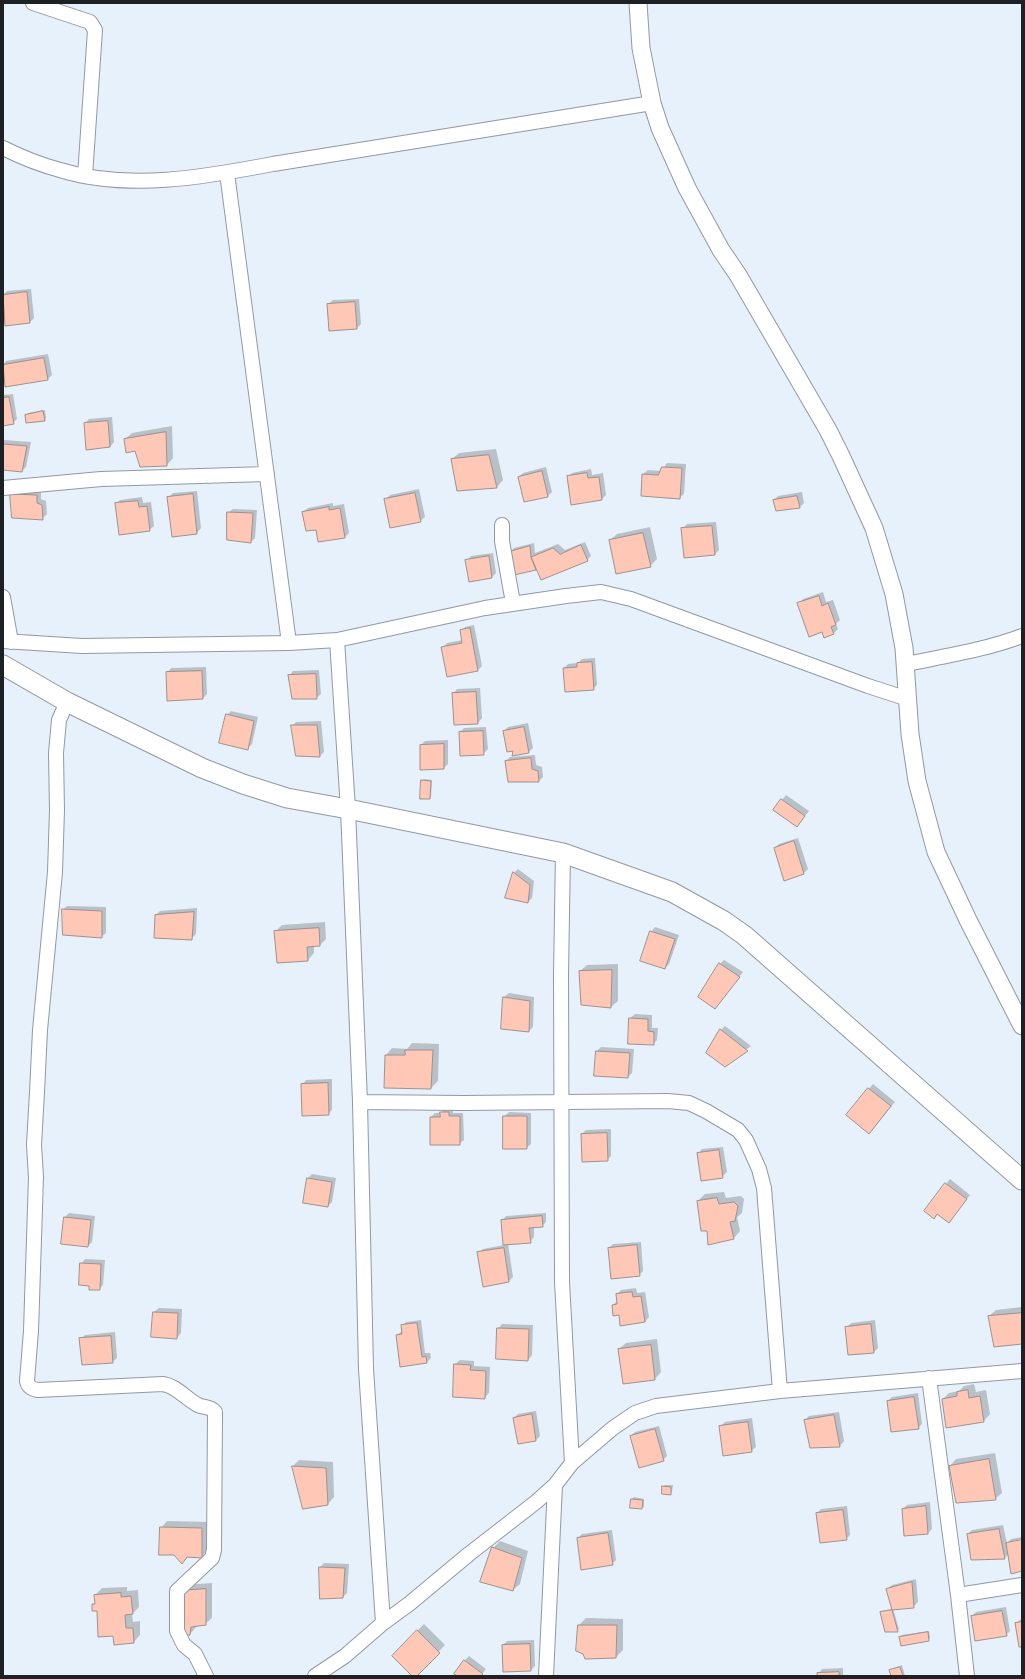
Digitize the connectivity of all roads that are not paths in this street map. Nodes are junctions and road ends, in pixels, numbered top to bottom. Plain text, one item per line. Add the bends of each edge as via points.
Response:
1 (33, 3) edge
2 (638, 3) edge
3 (652, 104) junction
4 (3, 148) edge
5 (227, 173) junction
6 (85, 176) junction
7 (267, 474) junction
8 (3, 488) edge
9 (502, 525) dead end
10 (3, 597) edge
11 (513, 603) junction
12 (1022, 636) edge
13 (337, 640) junction
14 (7, 641) edge
15 (288, 643) junction
16 (906, 664) junction
17 (3, 665) edge
18 (908, 699) junction
19 (67, 702) junction
20 (348, 809) junction
21 (563, 853) junction
22 (1022, 1026) edge
23 (360, 1102) junction
24 (562, 1103) junction
25 (1022, 1180) edge
26 (1021, 1375) edge
27 (929, 1378) junction
28 (780, 1391) junction
29 (572, 1463) junction
30 (555, 1486) junction
31 (1022, 1585) edge
32 (958, 1595) junction
33 (383, 1623) junction
34 (206, 1676) edge
35 (315, 1676) edge
36 (546, 1676) edge
37 (967, 1676) edge

1 - 6 street via 90,22 95,30
2 - 3 street via 641,48
3 - 5 street
3 - 16 street via 687,188 828,430 863,503 887,571
4 - 6 street via 60,171
5 - 6 street via 141,180
5 - 7 street
7 - 8 street via 101,479
7 - 15 street
9 - 11 street via 502,541
10 - 14 street
11 - 13 street
11 - 18 street via 601,592 619,595
12 - 16 street via 964,653
13 - 15 street
13 - 20 street
14 - 15 street via 82,646
16 - 18 street
17 - 19 main road
18 - 22 street via 917,781 936,852
19 - 20 main road via 216,774 287,798
19 - 34 street via 59,720 56,753 55,872 40,1030 34,1145 36,1177 31,1331 27,1381 28,1385 38,1390 163,1384 175,1388 196,1404 215,1412 214,1550 212,1558 177,1591 177,1631 184,1644 196,1654
20 - 21 main road
20 - 23 street
21 - 24 street
21 - 25 main road via 672,892 729,924 826,1006
23 - 24 street
23 - 33 street via 366,1369
24 - 28 street via 668,1100 689,1103 738,1130 746,1140 764,1188
24 - 29 street via 562,1282
26 - 27 street
27 - 28 street
27 - 32 street
28 - 29 street via 640,1410 629,1416
29 - 30 street
30 - 33 street
30 - 36 street
31 - 32 street
32 - 37 street
33 - 35 street via 345,1656

